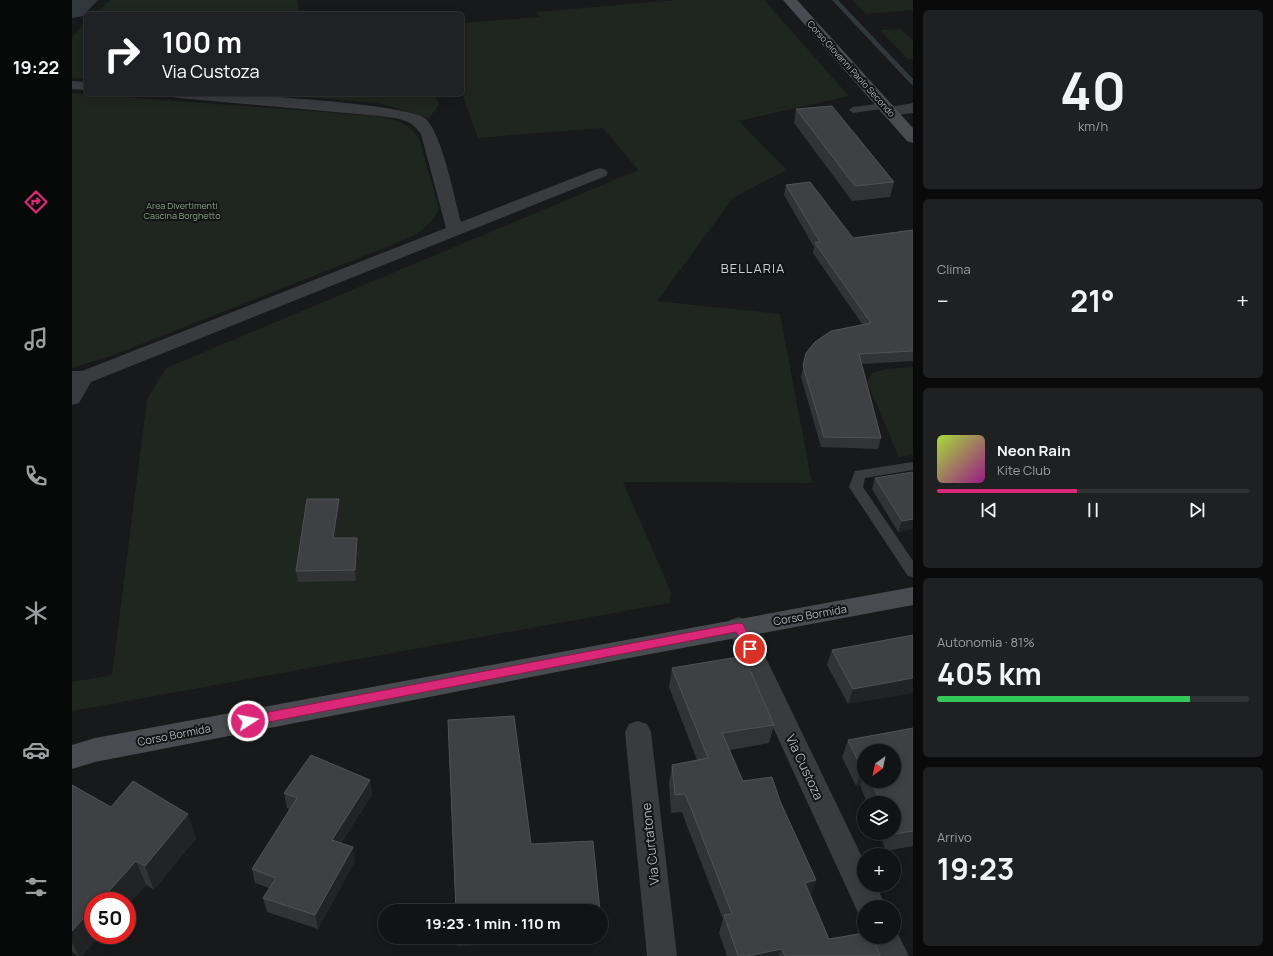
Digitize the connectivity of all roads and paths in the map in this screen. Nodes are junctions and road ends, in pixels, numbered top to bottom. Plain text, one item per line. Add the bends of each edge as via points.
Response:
1 (790, 0) edge
2 (202, 96) edge
3 (913, 108) edge
4 (886, 109) junction
5 (853, 110) dead end
6 (913, 138) edge
7 (600, 173) dead end
8 (455, 231) junction
9 (78, 378) edge
10 (72, 398) edge
11 (913, 466) edge
12 (913, 572) edge
13 (913, 596) edge
14 (739, 627) junction
15 (638, 732) dead end
16 (72, 758) edge
17 (868, 900) edge
18 (888, 944) edge
19 (662, 956) edge
20 (894, 956) edge

1 - 4 main road, Corso Giovanni Paolo Secondo
2 - 8 street via 380,111 420,121 429,134
3 - 4 street
4 - 5 lane
4 - 6 main road, Corso Giovanni Paolo Secondo
7 - 8 street
8 - 9 street
9 - 10 street
11 - 12 lane via 860,474 856,487
13 - 14 main road, Corso Bormida
14 - 16 main road, Corso Bormida via 95,750
14 - 17 street, Via Custoza
15 - 19 street, Via Curtatone
18 - 20 street

